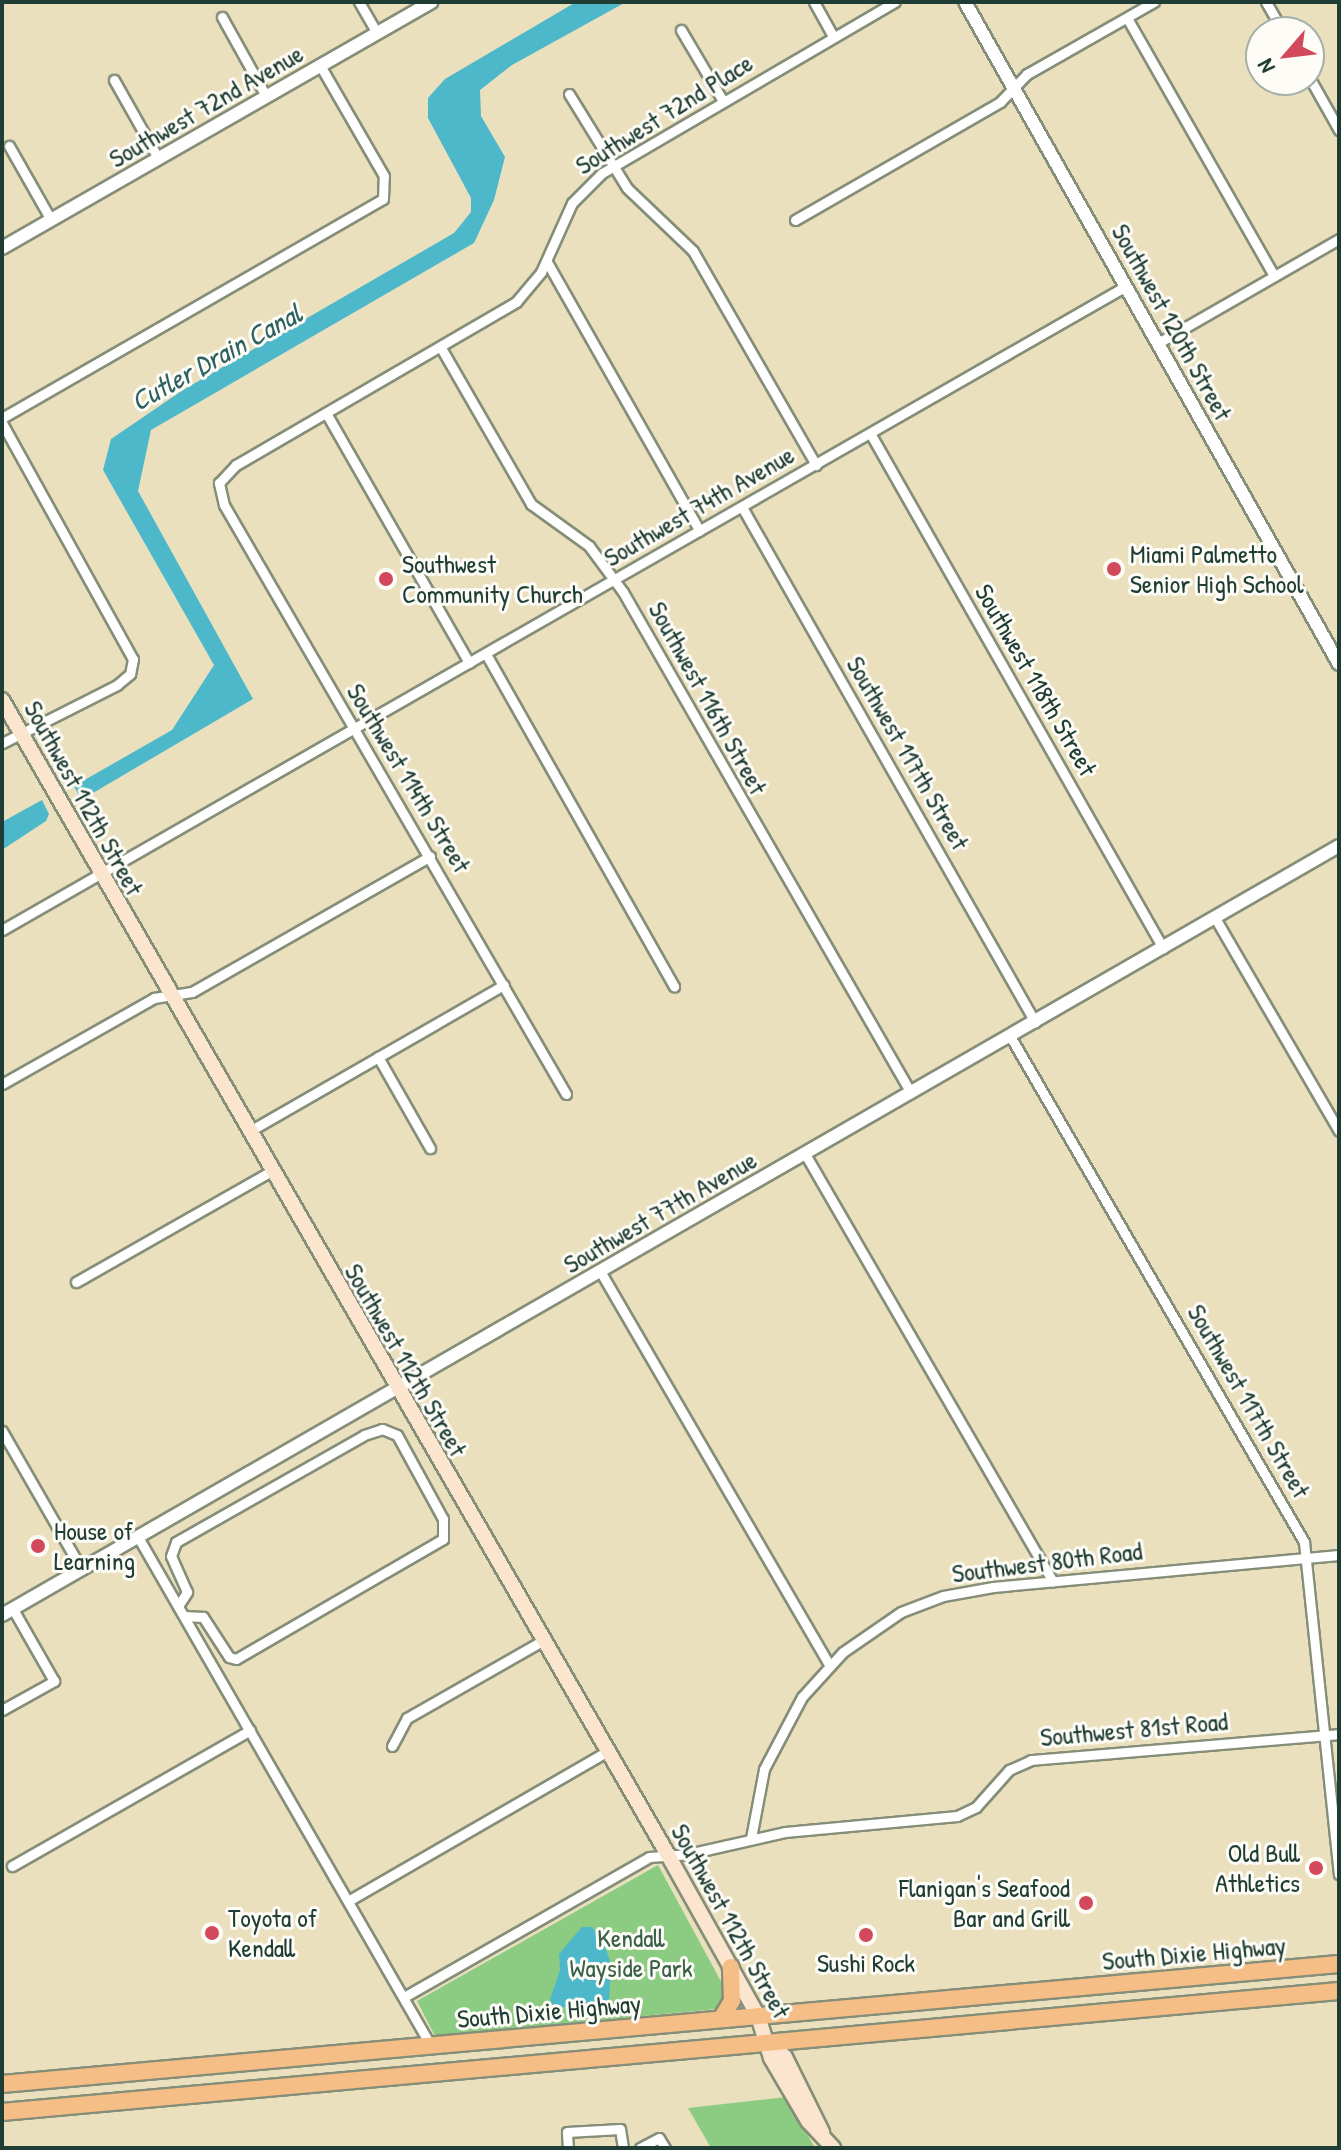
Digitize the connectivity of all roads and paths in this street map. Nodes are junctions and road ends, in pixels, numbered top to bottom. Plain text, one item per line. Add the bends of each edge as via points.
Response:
1 (359, 2) edge
2 (432, 2) edge
3 (814, 2) edge
4 (895, 2) edge
5 (965, 2) edge
6 (1154, 2) edge
7 (222, 17) dead end
8 (1127, 18) junction
9 (681, 30) dead end
10 (377, 33) junction
11 (833, 36) junction
12 (320, 65) junction
13 (114, 80) dead end
14 (1014, 89) junction
15 (569, 94) dead end
16 (266, 96) junction
17 (1320, 96) edge
18 (723, 101) junction
19 (1339, 130) edge
20 (9, 146) dead end
21 (158, 158) junction
22 (612, 166) junction
23 (51, 220) junction
24 (795, 220) dead end
25 (1339, 239) edge
26 (2, 248) edge
27 (547, 262) junction
28 (1274, 276) junction
29 (1126, 286) junction
30 (1158, 343) junction
31 (441, 348) junction
32 (326, 413) junction
33 (2, 420) edge
34 (870, 433) junction
35 (816, 465) junction
36 (219, 483) joint
37 (742, 507) junction
38 (700, 531) junction
39 (614, 580) junction
40 (486, 654) junction
41 (469, 663) junction
42 (1339, 664) edge
43 (2, 700) edge
44 (355, 728) junction
45 (21, 734) junction
46 (2, 743) edge
47 (1339, 846) edge
48 (430, 856) junction
49 (99, 874) junction
50 (1215, 918) junction
51 (2, 930) edge
52 (1163, 948) junction
53 (504, 985) junction
54 (674, 986) dead end
55 (170, 996) junction
56 (1035, 1022) junction
57 (1010, 1036) junction
58 (378, 1057) junction
59 (2, 1084) edge
60 (911, 1093) junction
61 (566, 1094) dead end
62 (1339, 1131) edge
63 (248, 1132) junction
64 (430, 1148) dead end
65 (805, 1154) junction
66 (270, 1172) junction
67 (600, 1271) junction
68 (76, 1282) dead end
69 (396, 1390) junction
70 (2, 1431) edge
71 (138, 1537) junction
72 (1339, 1555) edge
73 (1307, 1557) junction
74 (82, 1570) junction
75 (1053, 1581) junction
76 (178, 1606) junction
77 (8, 1612) edge
78 (184, 1616) junction
79 (218, 1640) junction
80 (542, 1641) junction
81 (201, 1645) junction
82 (829, 1665) junction
83 (2, 1710) edge
84 (250, 1730) junction
85 (1339, 1734) edge
86 (1326, 1735) junction
87 (392, 1746) dead end
88 (606, 1752) junction
89 (1336, 1801) edge
90 (751, 1838) junction
91 (668, 1855) junction
92 (12, 1866) dead end
93 (1339, 1874) edge
94 (348, 1901) junction
95 (1339, 1964) edge
96 (731, 1967) junction
97 (1339, 1978) edge
98 (1167, 1979) junction
99 (1339, 1991) edge
100 (1301, 1995) junction
101 (404, 1997) junction
102 (1169, 2007) junction
103 (758, 2016) junction
104 (721, 2019) junction
105 (770, 2042) junction
106 (431, 2046) junction
107 (445, 2071) junction
108 (2, 2084) edge
109 (2, 2112) edge
110 (568, 2148) edge
111 (623, 2148) edge
112 (640, 2148) edge
113 (665, 2148) edge
114 (833, 2148) edge

1 - 10 street
2 - 10 street, Southwest 72nd Avenue
3 - 11 street
4 - 11 street, Southwest 72nd Place
5 - 14 street, Southwest 120th Street
6 - 8 street
7 - 16 street
8 - 14 street via 1027,74
8 - 28 street
9 - 18 street
10 - 12 street, Southwest 72nd Avenue
11 - 18 street, Southwest 72nd Place
12 - 16 street, Southwest 72nd Avenue
12 - 33 street via 384,176 387,193 376,205
13 - 21 street
14 - 24 street
14 - 29 street, Southwest 120th Street
15 - 22 street
16 - 21 street, Southwest 72nd Avenue
17 - 19 street
18 - 22 street, Southwest 72nd Place
20 - 23 street
21 - 23 street, Southwest 72nd Avenue
22 - 27 street, Southwest 72nd Place via 572,203
22 - 35 street via 693,251
23 - 26 street, Southwest 72nd Avenue
25 - 28 street
27 - 31 street, Southwest 72nd Place via 516,302
27 - 38 street
28 - 30 street
29 - 30 street, Southwest 120th Street
29 - 34 street, Southwest 74th Avenue
30 - 42 street, Southwest 120th Street
31 - 32 street, Southwest 72nd Place
31 - 39 street, Southwest 116th Street via 531,504 589,546
32 - 36 street, Southwest 72nd Place via 236,465
32 - 41 street
33 - 45 street via 131,647 130,674
34 - 35 street, Southwest 74th Avenue
34 - 52 street, Southwest 118th Street
35 - 37 street, Southwest 74th Avenue
36 - 44 street, Southwest 114th Street via 224,505
37 - 38 street, Southwest 74th Avenue
37 - 56 street, Southwest 117th Street
38 - 39 street, Southwest 74th Avenue
39 - 40 street, Southwest 74th Avenue
39 - 60 street, Southwest 116th Street
40 - 41 street, Southwest 74th Avenue
40 - 54 street
41 - 44 street, Southwest 74th Avenue
43 - 45 main road, Southwest 112th Street
44 - 48 street, Southwest 114th Street
44 - 49 street, Southwest 74th Avenue
45 - 46 street
45 - 49 main road, Southwest 112th Street
47 - 50 street, Southwest 77th Avenue
48 - 53 street, Southwest 114th Street
48 - 55 street via 192,992
49 - 51 street, Southwest 74th Avenue
49 - 55 main road, Southwest 112th Street
50 - 52 street, Southwest 77th Avenue
50 - 62 street
52 - 56 street, Southwest 77th Avenue
53 - 58 street
53 - 61 street, Southwest 114th Street
55 - 59 street via 154,998
55 - 63 main road, Southwest 112th Street
56 - 57 street, Southwest 77th Avenue
57 - 60 street, Southwest 77th Avenue
57 - 73 street, Southwest 117th Street via 1289,1512
58 - 63 street
58 - 64 street
60 - 65 street, Southwest 77th Avenue
63 - 66 main road, Southwest 112th Street
65 - 67 street, Southwest 77th Avenue
65 - 75 street
66 - 68 street
66 - 69 main road, Southwest 112th Street
67 - 69 street, Southwest 77th Avenue
67 - 82 street
69 - 71 street, Southwest 77th Avenue
69 - 80 main road, Southwest 112th Street
70 - 74 street
71 - 74 street, Southwest 77th Avenue
71 - 76 street
72 - 73 street, Southwest 80th Road
73 - 75 street, Southwest 80th Road
73 - 86 street, Southwest 117th Street
74 - 77 street, Southwest 77th Avenue
75 - 82 street, Southwest 80th Road via 928,1601 881,1624
76 - 78 street
76 - 79 street via 186,1599 187,1588 171,1556 176,1542 364,1435 382,1429 397,1435 446,1523 443,1539 240,1658 229,1657
77 - 83 street via 54,1681
78 - 79 street via 203,1617
78 - 81 street
79 - 81 street
80 - 87 street via 407,1718
80 - 88 main road, Southwest 112th Street
81 - 84 street
82 - 90 street, Southwest 80th Road via 775,1743 759,1785
84 - 92 street
84 - 94 street
85 - 86 street, Southwest 81st Road
86 - 89 street, Southwest 117th Street
86 - 90 street, Southwest 81st Road via 1031,1760 1009,1770 963,1815
88 - 91 main road, Southwest 112th Street
88 - 94 street
89 - 93 street, Southwest 117th Street
90 - 91 street, Southwest 81st Road
91 - 96 main road, Southwest 112th Street
91 - 101 street, Southwest 81st Road via 649,1857
94 - 101 street
95 - 98 highway, South Dixie Highway
96 - 103 main road, Southwest 112th Street
96 - 104 highway via 732,2001
97 - 100 highway
98 - 102 street
98 - 103 highway, South Dixie Highway
99 - 100 highway, South Dixie Highway
100 - 102 highway, South Dixie Highway
101 - 106 street
102 - 105 highway, South Dixie Highway
103 - 104 highway, South Dixie Highway
103 - 105 main road, Southwest 112th Street
104 - 106 highway, South Dixie Highway
105 - 107 highway, South Dixie Highway
105 - 114 main road, Southwest 112th Street via 788,2062
106 - 107 highway
106 - 108 highway, South Dixie Highway
107 - 109 highway, South Dixie Highway
110 - 111 street via 567,2132 620,2129
112 - 113 street via 659,2138

